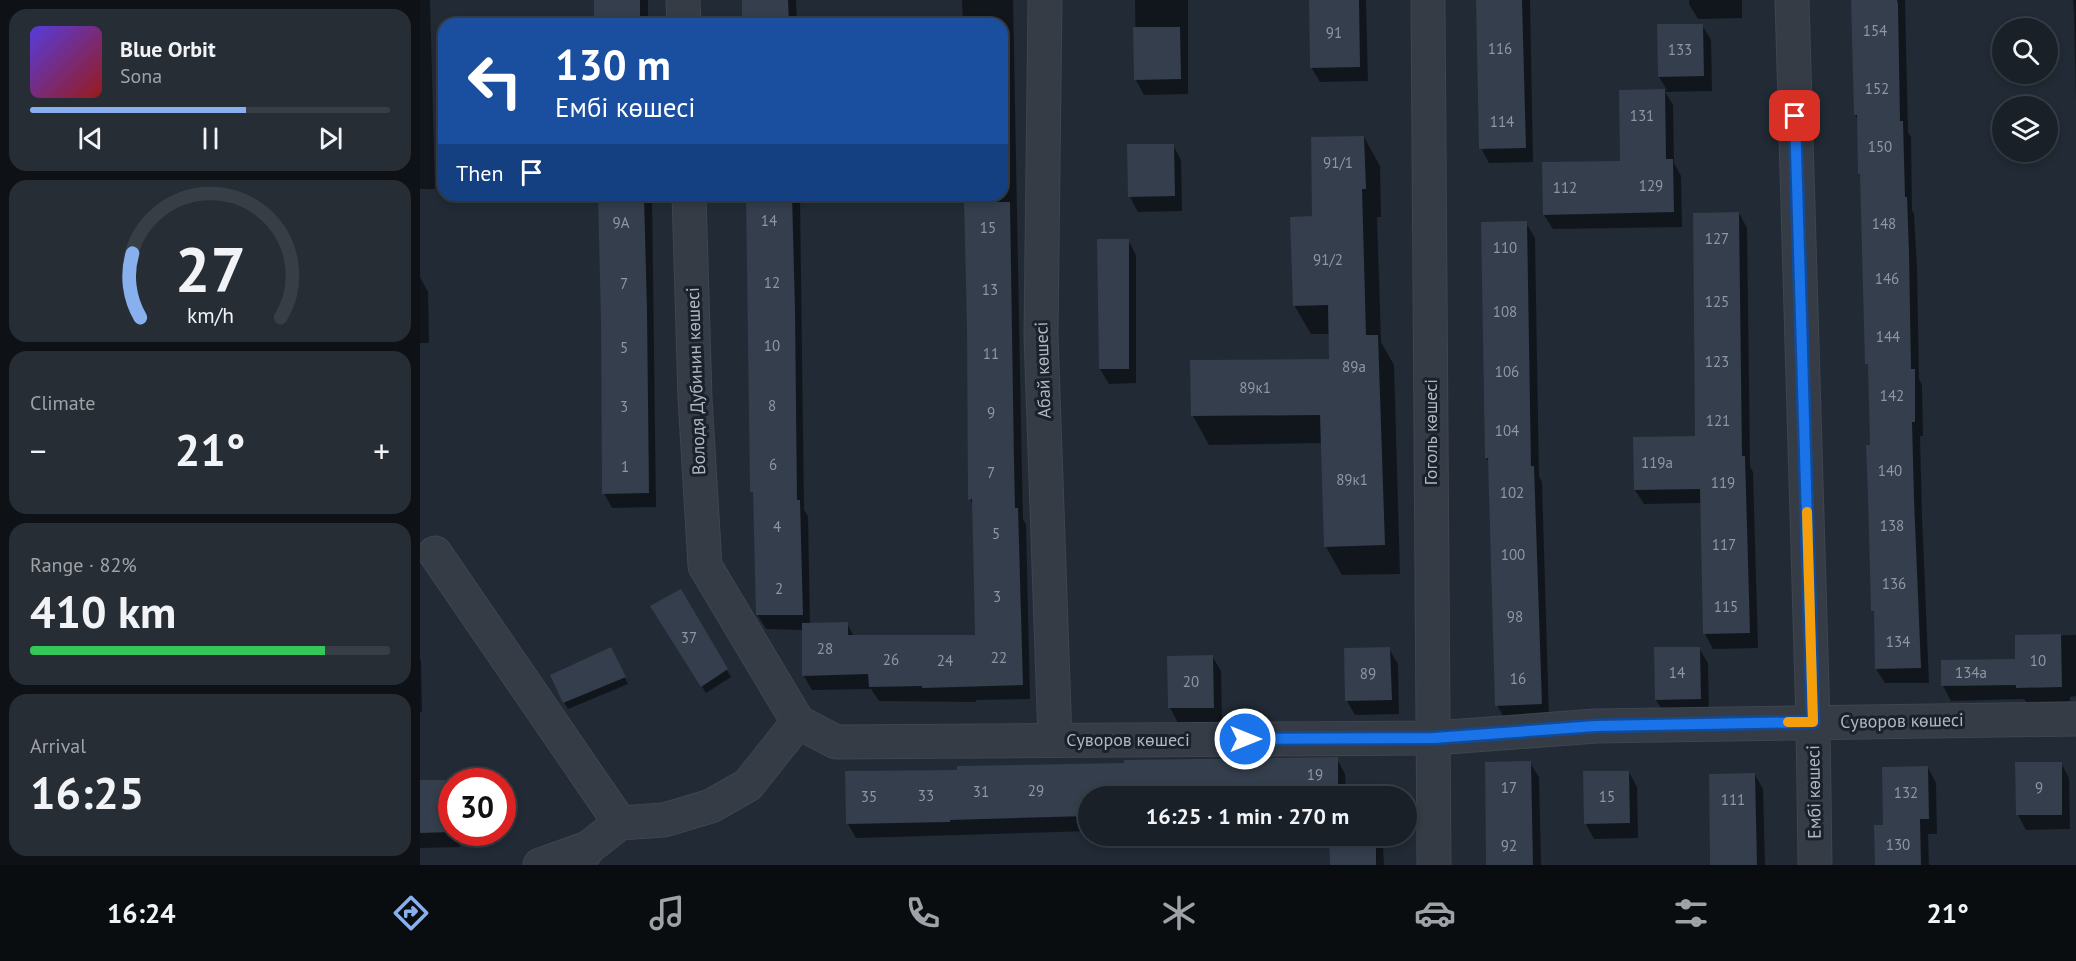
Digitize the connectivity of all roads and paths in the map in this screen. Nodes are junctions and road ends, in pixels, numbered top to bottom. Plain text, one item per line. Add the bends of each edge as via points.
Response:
1 (683, 0) edge
2 (1045, 0) edge
3 (1428, 0) edge
4 (1791, 0) edge
5 (684, 18) edge
6 (689, 201) edge
7 (435, 553) dead end
8 (2076, 719) edge
9 (798, 722) junction
10 (1813, 722) junction
11 (1434, 738) junction
12 (1055, 740) junction
13 (620, 823) junction
14 (582, 856) edge
15 (540, 865) edge
16 (1434, 865) edge
17 (1815, 865) edge

1 - 5 street
2 - 12 street, Абай көшесі via 1041,335
3 - 11 street, Гоголь көшесі
4 - 10 street, Ембі көшесі
6 - 9 street, Володя Дубинин көшесі via 694,398 705,566
7 - 13 street
8 - 10 street, Суворов көшесі
9 - 12 street, Суворов көшесі via 836,742
9 - 13 street via 748,785 711,806 664,820
10 - 11 street, Суворов көшесі via 1596,726
10 - 17 street, Ембі көшесі
11 - 12 street, Суворов көшесі
11 - 16 street, Гоголь көшесі
13 - 14 street
14 - 15 street

